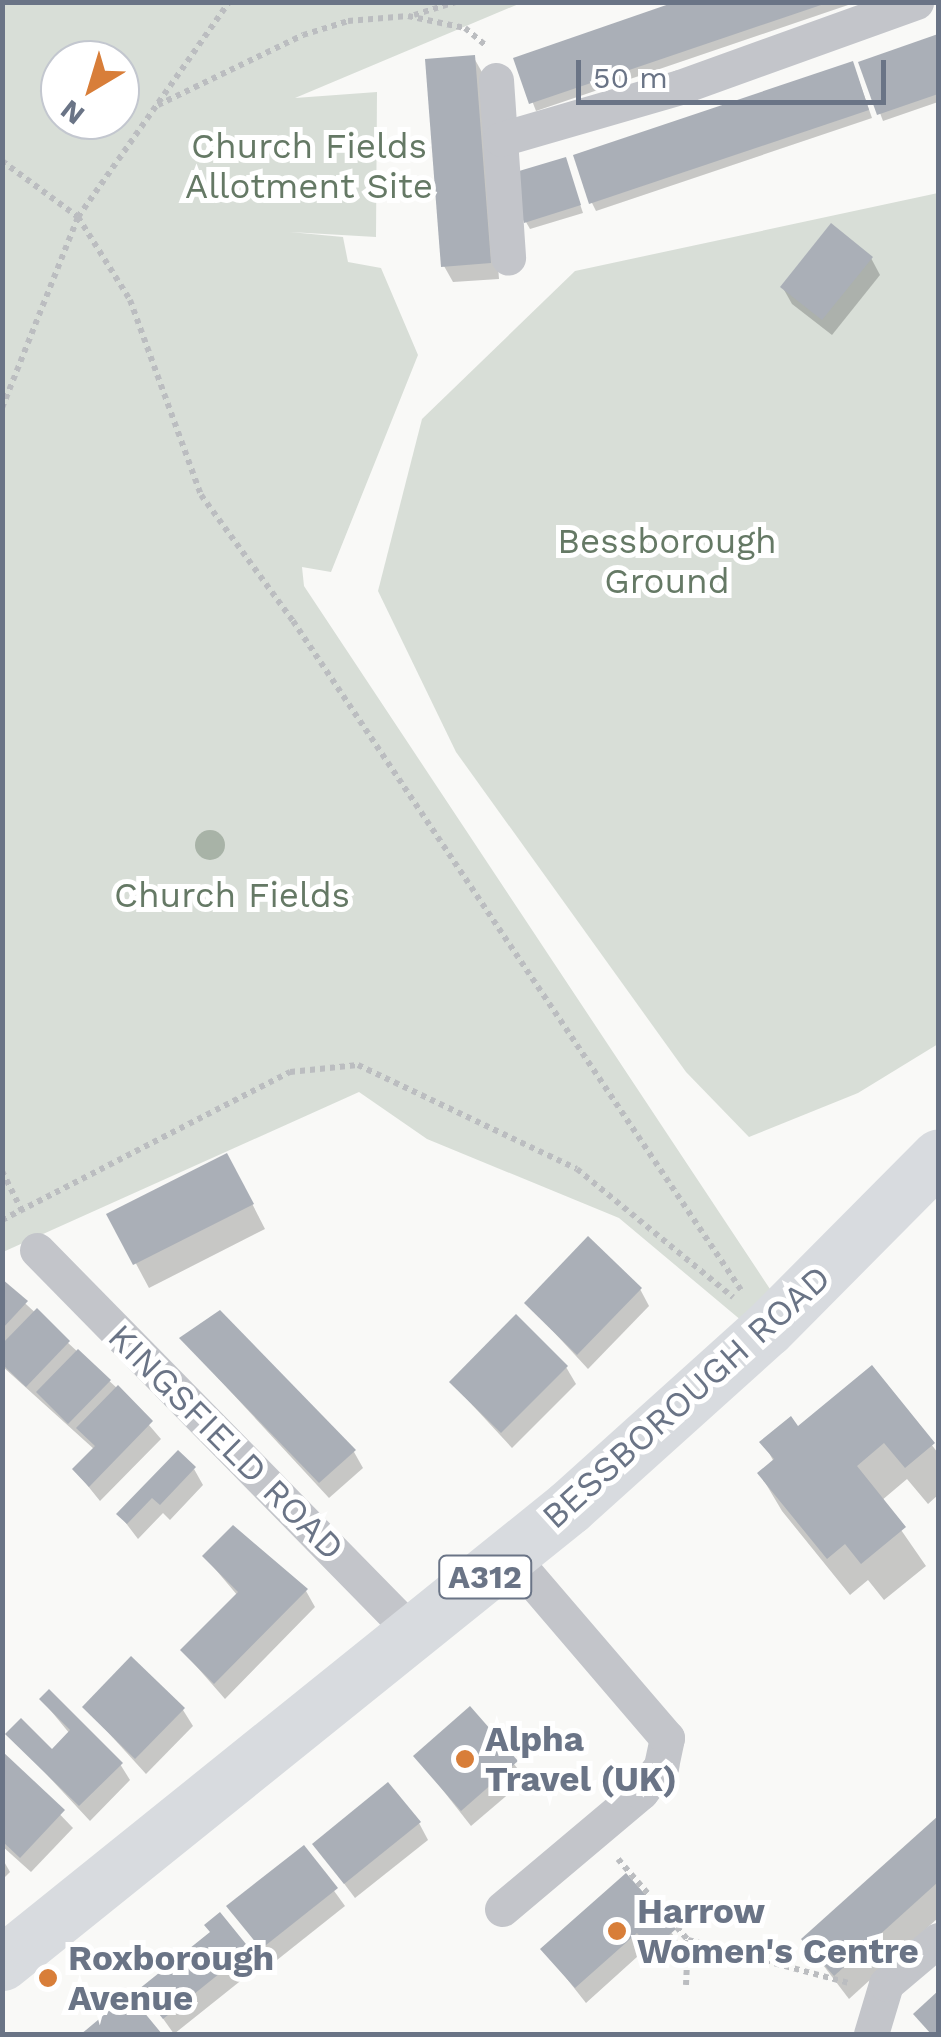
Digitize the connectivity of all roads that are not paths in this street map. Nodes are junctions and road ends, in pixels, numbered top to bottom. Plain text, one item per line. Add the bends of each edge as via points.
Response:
1 (916, 2) edge
2 (496, 80) road end
3 (501, 139) junction
4 (508, 258) dead end
5 (938, 1157) edge
6 (37, 1250) dead end
7 (511, 1556) junction
8 (414, 1634) junction
9 (502, 1910) dead end
10 (938, 1940) edge
11 (2, 1963) edge
12 (872, 2033) edge

1 - 3 street via 680,88
2 - 3 street
3 - 4 street
5 - 7 main road, BESSBOROUGH ROAD / A312 via 767,1329
6 - 8 street, KINGSFIELD ROAD
7 - 8 main road, BESSBOROUGH ROAD / A312
7 - 9 street via 667,1738 662,1766
8 - 11 main road, BESSBOROUGH ROAD / A312
10 - 12 street via 886,1984

